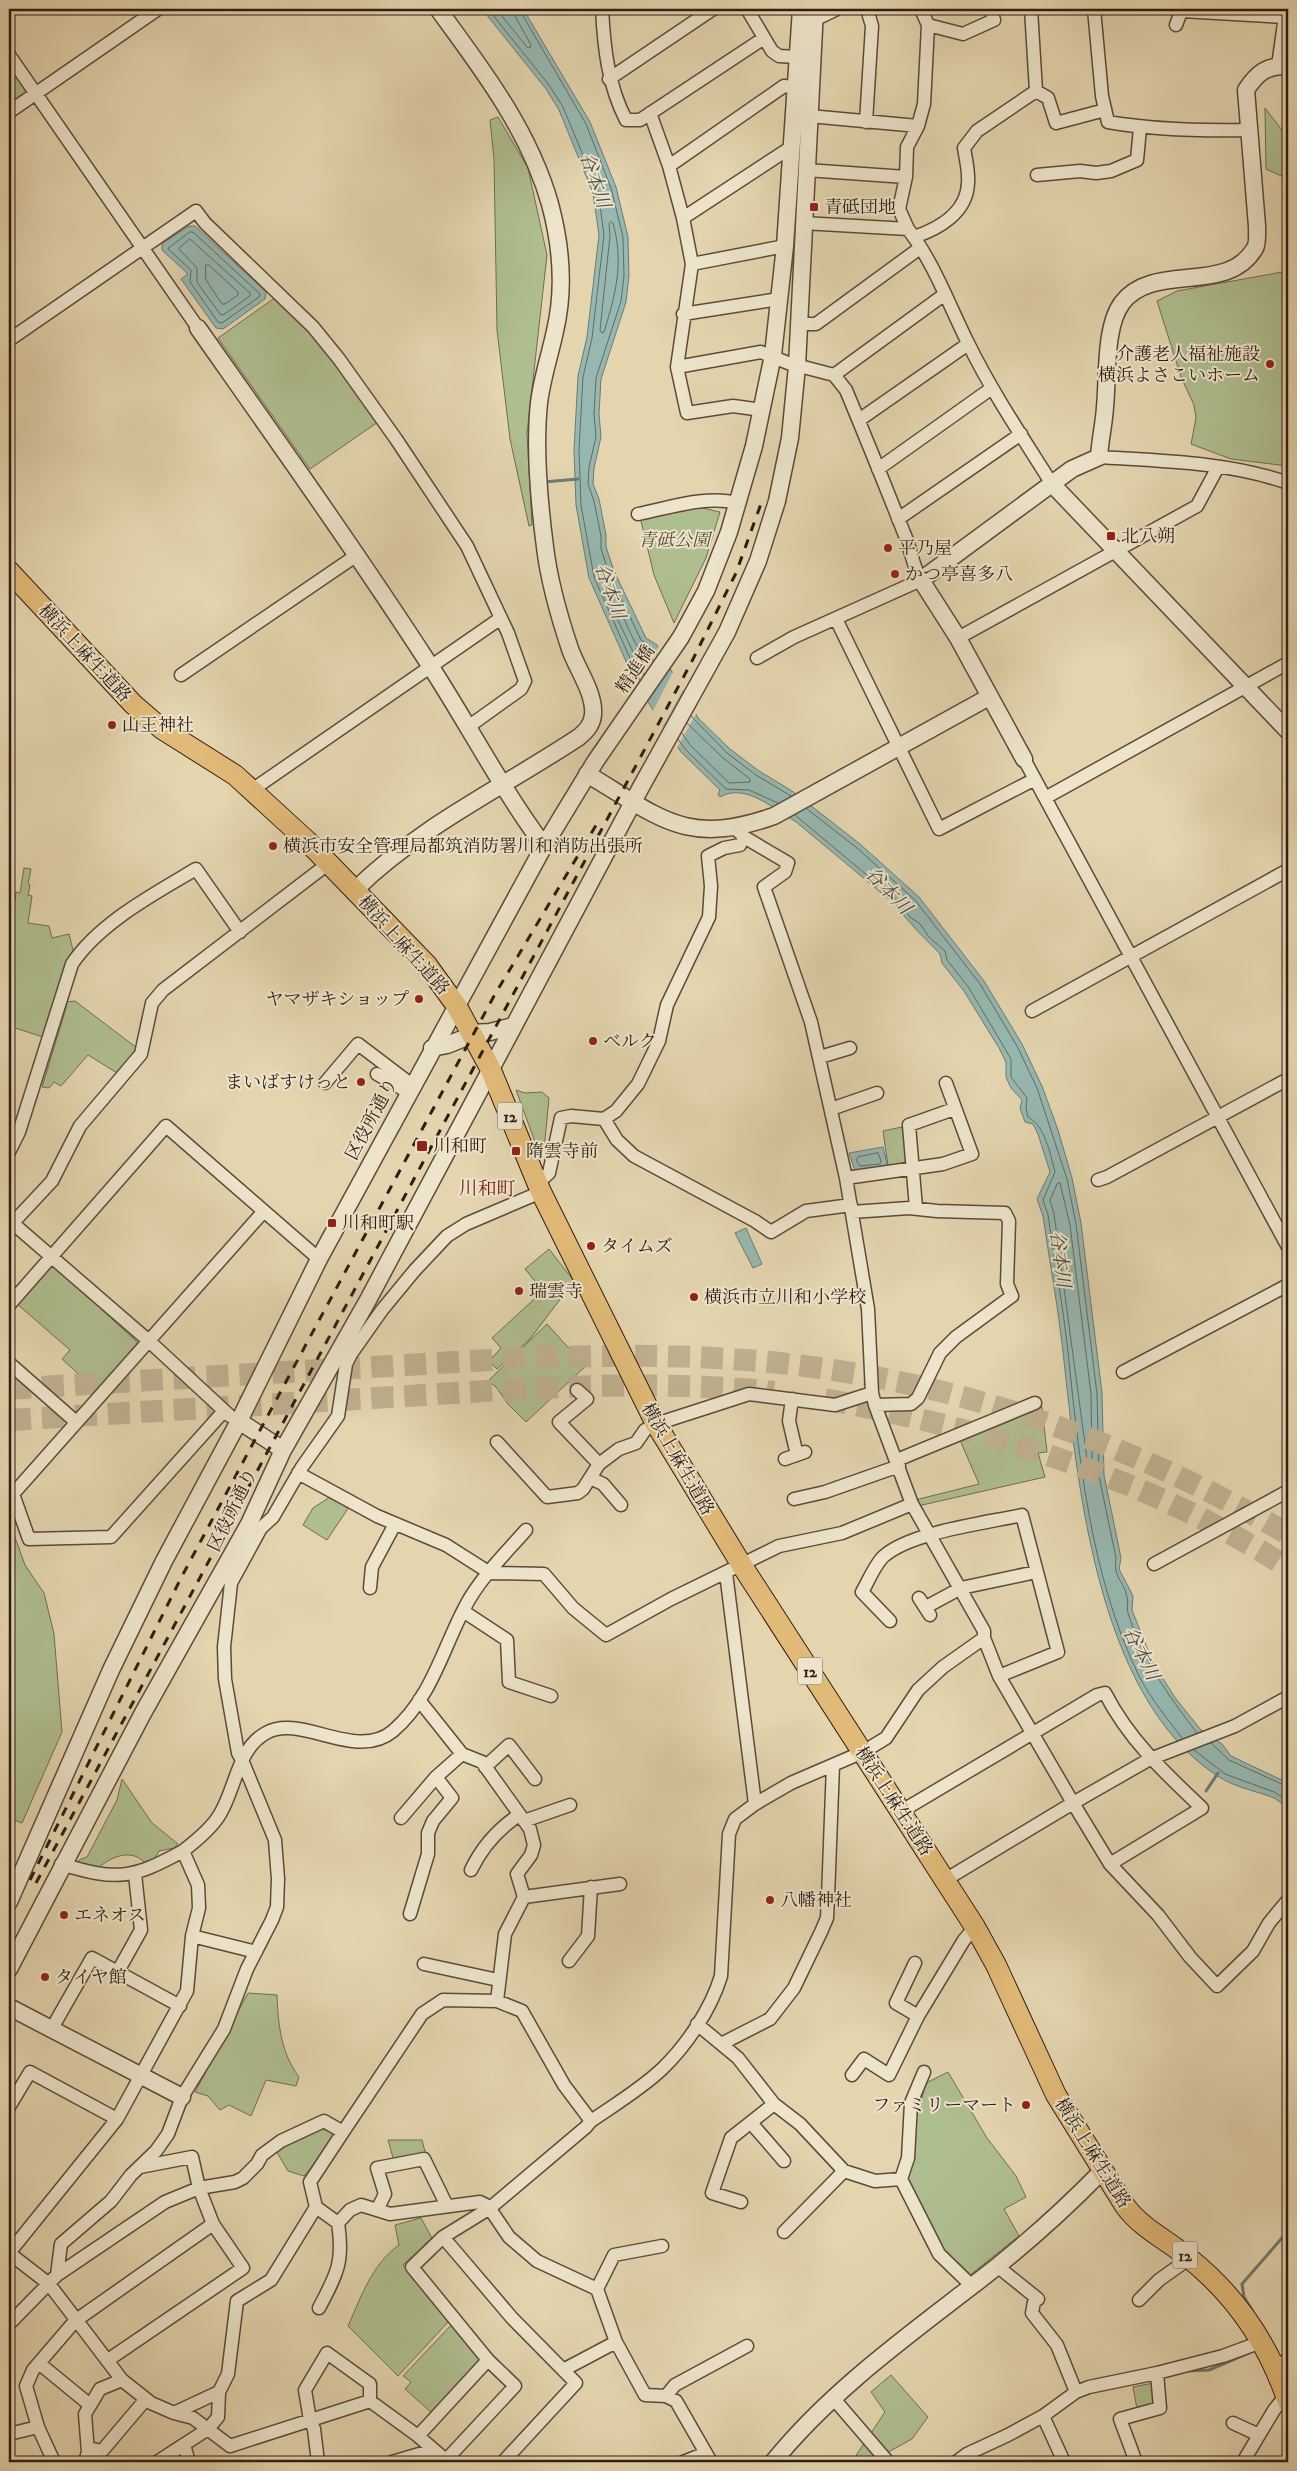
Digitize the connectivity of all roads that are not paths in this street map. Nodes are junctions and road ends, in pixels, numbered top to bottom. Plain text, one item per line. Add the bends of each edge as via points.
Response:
1 (158, 9) edge
2 (438, 9) edge
3 (602, 9) edge
4 (713, 9) edge
5 (748, 9) edge
6 (801, 9) edge
7 (837, 9) edge
8 (867, 9) edge
9 (921, 9) edge
10 (991, 9) edge
11 (1031, 9) edge
12 (1094, 9) edge
13 (1182, 10) edge
14 (1286, 13) edge
15 (815, 14) edge
16 (928, 25) junction
17 (1176, 25) dead end
18 (764, 38) junction
19 (9, 55) edge
20 (798, 57) junction
21 (1283, 66) edge
22 (609, 79) junction
23 (796, 88) junction
24 (1036, 91) junction
25 (36, 93) junction
26 (1106, 110) junction
27 (9, 112) edge
28 (650, 113) junction
29 (809, 116) junction
30 (866, 122) junction
31 (918, 126) junction
32 (1140, 128) junction
33 (1248, 130) junction
34 (793, 146) junction
35 (669, 166) junction
36 (806, 170) junction
37 (1037, 175) dead end
38 (906, 177) junction
39 (683, 218) junction
40 (803, 222) junction
41 (914, 238) junction
42 (785, 246) junction
43 (142, 247) junction
44 (692, 264) junction
45 (945, 294) junction
46 (779, 299) junction
47 (683, 314) junction
48 (799, 324) junction
49 (198, 328) joint
50 (9, 340) edge
51 (968, 344) junction
52 (773, 355) junction
53 (797, 366) junction
54 (677, 367) junction
55 (834, 375) junction
56 (992, 388) junction
57 (762, 410) junction
58 (859, 420) junction
59 (1021, 434) junction
60 (1099, 457) junction
61 (1218, 468) junction
62 (878, 469) junction
63 (1286, 481) edge
64 (1052, 484) junction
65 (737, 503) junction
66 (638, 514) dead end
67 (898, 519) junction
68 (1116, 551) junction
69 (358, 555) junction
70 (9, 571) edge
71 (920, 580) junction
72 (501, 618) junction
73 (836, 620) junction
74 (958, 638) junction
75 (757, 658) dead end
76 (1288, 663) edge
77 (430, 665) junction
78 (181, 674) dead end
79 (1245, 687) junction
80 (989, 697) junction
81 (468, 727) junction
82 (1288, 731) edge
83 (899, 748) junction
84 (1024, 758) joint
85 (587, 774) junction
86 (1034, 779) junction
87 (504, 783) junction
88 (252, 790) junction
89 (1045, 798) junction
90 (633, 802) junction
91 (737, 828) junction
92 (740, 845) dead end
93 (544, 846) junction
94 (329, 863) junction
95 (1288, 870) edge
96 (356, 890) junction
97 (240, 932) junction
98 (1131, 957) junction
99 (456, 1005) junction
100 (1032, 1011) dead end
101 (513, 1026) junction
102 (472, 1034) junction
103 (432, 1048) junction
104 (850, 1048) dead end
105 (820, 1057) junction
106 (490, 1068) junction
107 (377, 1074) dead end
108 (1288, 1079) edge
109 (325, 1083) dead end
110 (946, 1083) dead end
111 (410, 1089) junction
112 (876, 1093) dead end
113 (831, 1109) junction
114 (954, 1109) junction
115 (1219, 1117) junction
116 (604, 1119) junction
117 (9, 1152) edge
118 (912, 1169) junction
119 (846, 1178) junction
120 (1098, 1180) dead end
121 (539, 1188) junction
122 (916, 1208) junction
123 (851, 1209) junction
124 (264, 1211) junction
125 (10, 1223) edge
126 (1288, 1247) edge
127 (51, 1257) junction
128 (319, 1259) junction
129 (1288, 1285) edge
130 (368, 1300) junction
131 (9, 1305) edge
132 (382, 1310) junction
133 (150, 1342) junction
134 (9, 1363) edge
135 (1123, 1372) dead end
136 (577, 1390) dead end
137 (873, 1399) junction
138 (792, 1400) junction
139 (1035, 1403) dead end
140 (224, 1412) junction
141 (75, 1421) junction
142 (239, 1421) junction
143 (656, 1424) junction
144 (496, 1442) dead end
145 (283, 1450) junction
146 (795, 1456) dead end
147 (898, 1463) junction
148 (599, 1464) junction
149 (298, 1473) junction
150 (590, 1478) junction
151 (1288, 1491) edge
152 (794, 1499) dead end
153 (912, 1504) junction
154 (622, 1505) dead end
155 (395, 1524) junction
156 (255, 1526) junction
157 (526, 1530) dead end
158 (929, 1535) junction
159 (1154, 1564) dead end
160 (733, 1568) junction
161 (1036, 1572) junction
162 (490, 1573) junction
163 (370, 1588) dead end
164 (961, 1588) junction
165 (925, 1607) dead end
166 (463, 1612) junction
167 (890, 1621) dead end
168 (984, 1638) junction
169 (999, 1676) junction
170 (550, 1696) dead end
171 (1288, 1697) edge
172 (418, 1700) junction
173 (1032, 1735) junction
174 (863, 1752) junction
175 (462, 1754) junction
176 (1154, 1757) junction
177 (242, 1760) junction
178 (832, 1766) junction
179 (485, 1767) junction
180 (436, 1777) junction
181 (535, 1778) dead end
182 (1073, 1803) junction
183 (755, 1804) junction
184 (570, 1805) dead end
185 (900, 1812) junction
186 (401, 1818) dead end
187 (522, 1818) junction
188 (183, 1851) junction
189 (62, 1864) junction
190 (1110, 1864) junction
191 (471, 1870) dead end
192 (135, 1874) junction
193 (945, 1880) junction
194 (620, 1884) dead end
195 (590, 1887) junction
196 (524, 1898) junction
197 (1288, 1900) edge
198 (9, 1902) edge
199 (410, 1914) dead end
200 (975, 1927) junction
201 (192, 1936) junction
202 (256, 1952) junction
203 (569, 1962) dead end
204 (915, 1963) dead end
205 (424, 1964) dead end
206 (9, 1968) edge
207 (117, 1973) junction
208 (498, 1980) junction
209 (497, 2001) junction
210 (180, 2006) junction
211 (9, 2007) edge
212 (918, 2016) junction
213 (697, 2024) junction
214 (51, 2030) junction
215 (723, 2043) junction
216 (924, 2072) dead end
217 (852, 2075) dead end
218 (142, 2076) junction
219 (182, 2097) junction
220 (774, 2104) junction
221 (9, 2107) edge
222 (117, 2119) junction
223 (591, 2121) junction
224 (752, 2124) junction
225 (343, 2132) junction
226 (784, 2161) dead end
227 (139, 2167) junction
228 (844, 2171) junction
229 (1102, 2171) junction
230 (900, 2179) junction
231 (200, 2188) junction
232 (742, 2202) dead end
233 (447, 2206) junction
234 (316, 2207) junction
235 (490, 2208) junction
236 (377, 2210) junction
237 (338, 2223) junction
238 (213, 2224) junction
239 (784, 2232) dead end
240 (443, 2237) junction
241 (662, 2246) dead end
242 (9, 2253) edge
243 (1190, 2258) junction
244 (997, 2266) junction
245 (53, 2280) junction
246 (972, 2286) junction
247 (597, 2289) junction
248 (1139, 2300) dead end
249 (319, 2308) dead end
250 (75, 2321) junction
251 (9, 2324) edge
252 (616, 2342) junction
253 (747, 2346) dead end
254 (1271, 2353) edge
255 (108, 2360) junction
256 (488, 2360) junction
257 (40, 2364) junction
258 (564, 2369) junction
259 (1157, 2373) junction
260 (122, 2380) junction
261 (219, 2392) junction
262 (1076, 2392) junction
263 (666, 2396) junction
264 (1287, 2398) edge
265 (146, 2399) junction
266 (834, 2399) junction
267 (370, 2401) junction
268 (90, 2405) junction
269 (174, 2413) junction
270 (1043, 2416) junction
271 (310, 2420) junction
272 (1233, 2423) dead end
273 (38, 2427) junction
274 (208, 2429) junction
275 (9, 2434) edge
276 (1259, 2434) junction
277 (418, 2436) junction
278 (184, 2445) junction
279 (88, 2448) junction
280 (434, 2450) junction
281 (709, 2457) edge
282 (447, 2461) edge
283 (54, 2462) edge
284 (84, 2462) edge
285 (157, 2462) edge
286 (189, 2462) edge
287 (318, 2462) edge
288 (392, 2462) edge
289 (503, 2462) edge
290 (683, 2462) edge
291 (773, 2462) edge
292 (888, 2462) edge
293 (956, 2462) edge
294 (1064, 2462) edge
295 (1136, 2462) edge
296 (1243, 2462) edge

1 - 25 street
2 - 87 street via 495,89 524,138 550,203 560,255 561,295 537,423 541,510 548,569 570,649 593,702 593,714 590,726 579,737
3 - 22 street
4 - 22 street
5 - 18 street
6 - 20 street, 精進橋
7 - 15 street
8 - 30 street via 872,26
9 - 16 street
10 - 16 street via 994,20 963,34
11 - 24 street
12 - 26 street
13 - 14 street
13 - 17 street
14 - 21 street
15 - 29 street
16 - 31 street via 924,104
18 - 20 street via 779,56
18 - 28 street
19 - 25 street
20 - 23 street, 精進橋
21 - 33 street via 1262,70 1246,90
22 - 28 street via 626,120 640,120
23 - 34 street, 精進橋
23 - 35 street via 784,86
24 - 26 street via 1048,98 1056,123
24 - 41 street via 977,131 964,148 968,183 959,207 944,224
25 - 27 street
25 - 43 street
26 - 32 street via 1108,122
28 - 35 street
29 - 30 street
29 - 36 street
30 - 31 street
31 - 38 street via 907,146
32 - 33 street
32 - 37 street via 1137,160 1110,171
33 - 60 street via 1257,226 1255,248 1242,262 1214,276 1156,282 1133,289 1120,304 1106,363
34 - 39 street
34 - 42 street, 精進橋
35 - 39 street
36 - 38 street
36 - 40 street
38 - 41 street via 898,209
39 - 44 street
40 - 41 street
40 - 48 street
41 - 45 street
41 - 48 street via 816,324
42 - 44 street
42 - 46 street, 精進橋
43 - 49 street
43 - 50 street
43 - 72 street via 196,211 299,311 339,359 435,495 467,546
44 - 47 street
45 - 51 street
45 - 55 street
46 - 47 street
46 - 52 street, 精進橋
47 - 54 street
48 - 53 street
49 - 69 street
51 - 56 street
51 - 58 street
52 - 53 street
52 - 54 street via 748,353
52 - 57 street, 精進橋
53 - 55 street
53 - 90 street, 区役所通り via 786,460 769,530 745,594
54 - 57 street via 687,412 733,406
55 - 58 street via 846,390
56 - 59 street
56 - 62 street
57 - 65 street, 精進橋
58 - 62 street
59 - 64 street
59 - 67 street
60 - 61 street
60 - 64 street via 1072,469
61 - 63 street
61 - 68 street via 1197,506
62 - 67 street
64 - 68 street
64 - 71 street
65 - 66 street via 708,501
65 - 85 street, 精進橋 via 727,539 706,591 678,642
67 - 71 street
68 - 74 street
68 - 79 street
69 - 77 street
69 - 78 street
70 - 88 main road, 横浜上麻生道路 / 12 via 133,704 162,729 213,759
71 - 73 street
71 - 74 street
72 - 77 street
72 - 81 street via 525,681 521,689
73 - 75 street via 794,637
73 - 83 street
74 - 80 street
76 - 79 street
77 - 81 street
77 - 88 street
79 - 82 street
79 - 89 street
80 - 83 street
80 - 84 street
81 - 87 street
83 - 86 street via 939,829
83 - 91 street via 774,816
84 - 86 street
85 - 90 street
85 - 93 street, 精進橋
86 - 89 street
87 - 93 street
87 - 96 street via 447,818
88 - 94 main road, 横浜上麻生道路 / 12
89 - 98 street
90 - 91 street via 663,820 688,828
90 - 101 street, 区役所通り
91 - 105 street via 744,837 788,862 785,872 764,887
92 - 116 street via 708,856 710,908 706,927 667,1005 659,1041 638,1084 616,1111
93 - 99 street, 区役所通り
94 - 96 main road, 横浜上麻生道路 / 12
94 - 97 street
95 - 98 street
96 - 99 main road, 横浜上麻生道路 / 12 via 427,965
97 - 117 street via 196,869 152,895 89,941 72,964
97 - 125 street via 162,990 152,1003 141,1054 80,1126 52,1181
98 - 100 street
98 - 115 street
99 - 102 main road, 横浜上麻生道路 / 12
99 - 103 street, 区役所通り
101 - 102 street
101 - 106 street, 区役所通り
102 - 103 street
102 - 106 main road, 横浜上麻生道路 / 12
103 - 111 street, 区役所通り
104 - 105 street
105 - 113 street
106 - 121 main road, 横浜上麻生道路 / 12
106 - 130 street, 区役所通り
107 - 111 street
108 - 115 street
109 - 111 street via 358,1044
110 - 114 street
111 - 128 street, 区役所通り
112 - 113 street
113 - 119 street
114 - 118 street via 909,1126
114 - 118 street via 972,1154 944,1164
115 - 120 street
115 - 126 street
116 - 121 street via 561,1118 549,1173
116 - 123 street via 617,1140 634,1156 771,1232 806,1211
118 - 119 street
118 - 122 street
119 - 123 street
121 - 132 street via 447,1236
121 - 143 main road, 横浜上麻生道路 / 12
122 - 123 street
122 - 137 street via 937,1212 1005,1213 1008,1221 1007,1284 1012,1296 956,1337 940,1353 918,1398 911,1404
123 - 137 street via 868,1309
124 - 127 street via 166,1126
124 - 128 street
124 - 133 street
125 - 127 street
127 - 131 street
127 - 133 street
128 - 142 street, 区役所通り
129 - 135 street
130 - 132 street
130 - 145 street, 区役所通り
132 - 149 street via 346,1364 338,1416
133 - 140 street
133 - 141 street
134 - 141 street
136 - 148 street via 587,1399 560,1422
137 - 138 street via 835,1406
137 - 147 street
138 - 143 street via 749,1394
138 - 146 street via 789,1421
139 - 147 street
140 - 141 street via 111,1536 29,1539 13,1494
140 - 142 street
142 - 145 street
142 - 198 street, 区役所通り via 164,1561 111,1670
143 - 148 street via 645,1430 636,1443 619,1449
143 - 160 main road, 横浜上麻生道路 / 12
144 - 150 street via 547,1497 578,1493
145 - 156 street, 区役所通り
147 - 152 street via 825,1492
147 - 153 street
148 - 150 street
149 - 155 street
149 - 156 street via 273,1517
150 - 154 street via 603,1484
151 - 159 street
153 - 158 street
153 - 160 street via 842,1533 779,1546
155 - 162 street via 446,1545
155 - 163 street via 372,1567
156 - 177 street via 231,1583 226,1608 225,1679 234,1741
156 - 189 street, 区役所通り via 143,1713
157 - 162 street
158 - 161 street via 1022,1515
158 - 164 street
158 - 167 street via 883,1556 862,1592
160 - 162 street via 606,1635 573,1608 544,1574
160 - 174 main road, 横浜上麻生道路 / 12
160 - 183 street via 734,1653
161 - 164 street
161 - 169 street via 1058,1652
162 - 166 street
164 - 165 street
164 - 168 street via 984,1631
166 - 170 street via 507,1640 509,1682
166 - 172 street
168 - 169 street
168 - 174 street via 925,1684 886,1738
169 - 173 street
171 - 176 street via 1235,1726
172 - 175 street
172 - 177 street via 393,1731 378,1739 341,1739 280,1727 253,1743
173 - 176 street via 1105,1693 1122,1723
173 - 182 street
173 - 185 street
174 - 178 street
174 - 185 main road, 横浜上麻生道路 / 12
175 - 179 street via 482,1762
175 - 180 street
176 - 182 street
176 - 190 street via 1202,1808
177 - 188 street via 220,1815
177 - 202 street via 275,1840 277,1855 277,1907
178 - 183 street
178 - 215 street via 827,1918 794,1988 770,2019
179 - 181 street via 509,1744
179 - 187 street
180 - 186 street
180 - 199 street via 452,1798 432,1821 428,1833 428,1854
182 - 190 street
182 - 193 street
183 - 213 street via 735,1819 729,1834 721,1976
184 - 187 street
185 - 193 main road, 横浜上麻生道路 / 12
187 - 191 street via 504,1825 479,1852
187 - 196 street via 534,1845 531,1856 517,1874
188 - 192 street
188 - 201 street via 198,1886 199,1908
189 - 192 street via 98,1875
189 - 206 street, 区役所通り
190 - 197 street via 1217,1986 1254,1951 1269,1923
192 - 207 street via 141,1930
193 - 200 main road, 横浜上麻生道路 / 12
194 - 195 street
195 - 196 street
195 - 203 street via 588,1936
196 - 208 street via 504,1934
200 - 212 street
200 - 229 main road, 横浜上麻生道路 / 12 via 1056,2095
201 - 202 street
201 - 210 street via 187,1991
202 - 219 street via 224,2029
204 - 212 street via 896,2003
205 - 208 street
207 - 210 street
207 - 214 street via 92,1958
208 - 209 street
209 - 223 street via 522,2011 564,2085
209 - 225 street via 442,2000 431,2006 412,2027
210 - 218 street
211 - 214 street
212 - 217 street via 889,2075 864,2059
213 - 215 street
213 - 223 street via 661,2070
214 - 218 street
215 - 220 street via 750,2070
216 - 230 street via 912,2103 908,2158
218 - 219 street
218 - 222 street
219 - 227 street via 168,2134
220 - 224 street
220 - 228 street via 800,2124
221 - 222 street via 30,2072
222 - 242 street
223 - 235 street
224 - 226 street
224 - 232 street via 731,2138 712,2193
225 - 231 street via 324,2121 306,2127 262,2154 243,2178
225 - 234 street via 310,2182
227 - 231 street via 192,2157
227 - 245 street via 111,2201 61,2244
228 - 230 street via 875,2181
228 - 239 street
229 - 243 main road, 横浜上麻生道路 / 12 via 1133,2217
229 - 244 street via 1073,2201
230 - 246 street via 939,2254
231 - 238 street
231 - 245 street via 165,2202
233 - 235 street via 480,2202
233 - 236 street via 390,2214
233 - 236 street via 424,2159 377,2168 386,2194
234 - 237 street
234 - 261 street via 271,2280 237,2301 228,2374
235 - 240 street
235 - 247 street via 509,2237 537,2261
236 - 237 street via 361,2205 350,2210
237 - 249 street via 341,2247 338,2273
238 - 250 street
238 - 255 street via 243,2268
240 - 256 street via 412,2267
240 - 258 street via 512,2318
241 - 247 street via 614,2255
242 - 245 street
243 - 248 street
243 - 254 main road, 横浜上麻生道路 / 12 via 1236,2302
244 - 246 street
244 - 262 street via 1038,2299 1032,2313 1057,2345
245 - 250 street
245 - 251 street
246 - 266 street via 897,2342
247 - 252 street
250 - 255 street
250 - 257 street
252 - 258 street
252 - 263 street via 645,2394
253 - 263 street via 675,2385
254 - 259 street via 1223,2356
254 - 264 main road, 横浜上麻生道路 / 12
255 - 260 street
256 - 277 street
256 - 282 street via 515,2386
257 - 268 street
257 - 273 street via 33,2370 26,2386
258 - 289 street via 576,2383
259 - 262 street
259 - 295 street via 1160,2408 1120,2419
260 - 265 street
260 - 268 street via 100,2389
261 - 269 street
261 - 274 street via 218,2417
262 - 270 street
263 - 281 street via 676,2401
264 - 276 street
265 - 269 street
265 - 279 street via 102,2451
266 - 291 street
266 - 292 street
267 - 271 street
267 - 271 street via 370,2384 327,2352 305,2390
267 - 277 street
268 - 279 street via 86,2414
269 - 274 street via 192,2418
270 - 293 street
270 - 294 street
271 - 274 street via 230,2446
271 - 287 street
272 - 276 street
273 - 275 street
273 - 283 street
274 - 278 street
276 - 296 street
277 - 280 street
278 - 285 street
278 - 286 street
279 - 284 street
280 - 282 street
280 - 288 street
281 - 290 street

